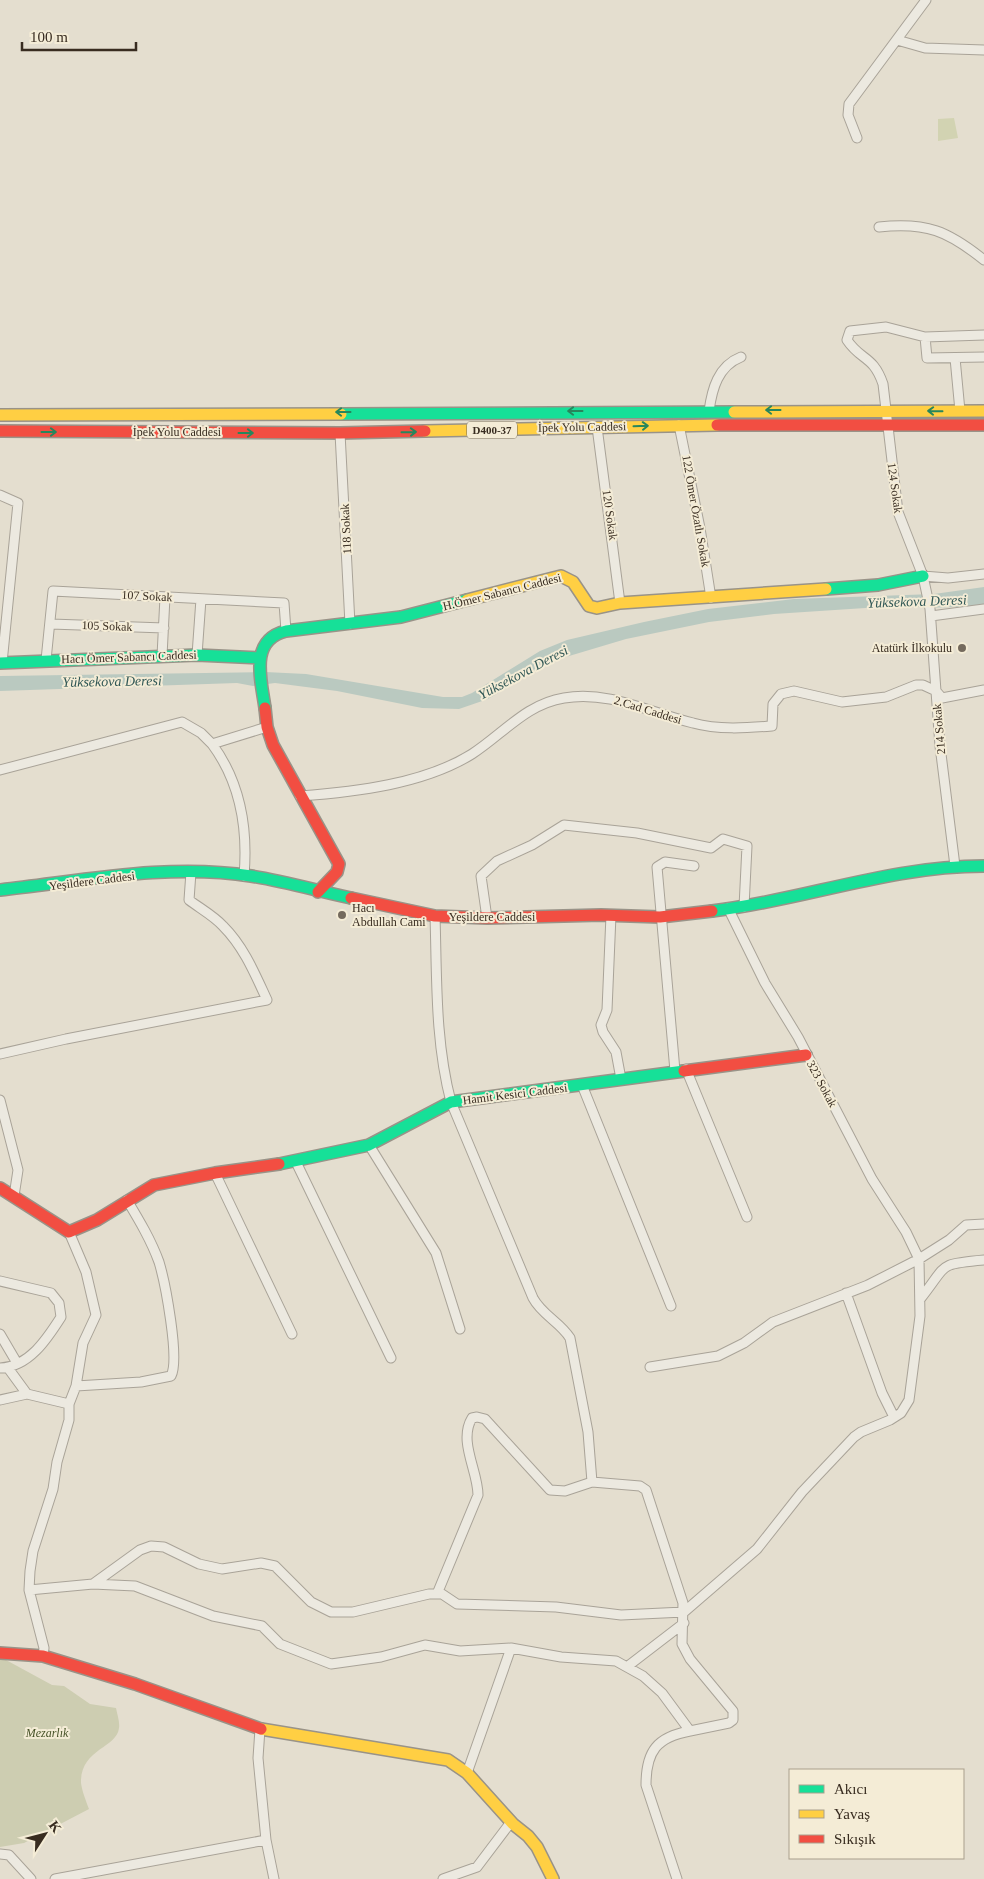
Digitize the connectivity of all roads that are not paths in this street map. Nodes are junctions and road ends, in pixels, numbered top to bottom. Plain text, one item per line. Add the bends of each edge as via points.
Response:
1 (926, 0) edge
2 (897, 40) junction
3 (984, 50) edge
4 (857, 138) dead end
5 (879, 227) dead end
6 (984, 260) edge
7 (984, 335) edge
8 (925, 337) junction
9 (741, 357) dead end
10 (984, 357) edge
11 (955, 358) junction
12 (886, 410) junction
13 (709, 411) junction
14 (960, 411) junction
15 (984, 411) edge
16 (0, 415) edge
17 (887, 424) junction
18 (679, 425) junction
19 (984, 425) edge
20 (597, 427) junction
21 (0, 431) edge
22 (340, 433) junction
23 (0, 495) edge
24 (984, 574) edge
25 (923, 576) junction
26 (927, 591) joint
27 (165, 597) junction
28 (711, 598) junction
29 (201, 599) junction
30 (620, 603) junction
31 (984, 609) edge
32 (931, 613) junction
33 (51, 624) junction
34 (350, 624) junction
35 (164, 628) junction
36 (286, 630) junction
37 (197, 654) junction
38 (162, 656) junction
39 (46, 660) junction
40 (259, 662) junction
41 (1, 663) edge
42 (984, 690) edge
43 (936, 691) junction
44 (267, 727) junction
45 (212, 744) junction
46 (0, 770) edge
47 (300, 796) junction
48 (694, 866) dead end
49 (955, 866) junction
50 (984, 866) edge
51 (191, 872) junction
52 (244, 876) junction
53 (0, 890) edge
54 (318, 892) junction
55 (744, 907) junction
56 (728, 908) junction
57 (611, 915) junction
58 (435, 916) junction
59 (660, 916) junction
60 (487, 918) junction
61 (0, 1054) edge
62 (806, 1055) junction
63 (681, 1070) junction
64 (621, 1079) junction
65 (582, 1085) junction
66 (0, 1100) edge
67 (451, 1102) junction
68 (369, 1145) junction
69 (296, 1162) junction
70 (214, 1173) junction
71 (0, 1188) edge
72 (14, 1196) junction
73 (127, 1200) junction
74 (747, 1217) dead end
75 (984, 1224) edge
76 (69, 1232) junction
77 (919, 1259) junction
78 (984, 1260) edge
79 (0, 1281) edge
80 (846, 1293) junction
81 (921, 1298) junction
82 (671, 1306) dead end
83 (460, 1329) dead end
84 (0, 1334) edge
85 (292, 1334) dead end
86 (391, 1358) dead end
87 (17, 1364) junction
88 (4, 1368) edge
89 (650, 1368) dead end
90 (76, 1386) junction
91 (27, 1394) junction
92 (0, 1400) edge
93 (69, 1404) junction
94 (894, 1417) junction
95 (592, 1482) junction
96 (92, 1584) junction
97 (29, 1590) junction
98 (437, 1594) junction
99 (684, 1612) junction
100 (684, 1623) junction
101 (511, 1648) junction
102 (0, 1653) edge
103 (44, 1656) junction
104 (628, 1666) junction
105 (260, 1729) junction
106 (690, 1731) junction
107 (467, 1773) junction
108 (511, 1822) junction
109 (266, 1840) junction
110 (0, 1854) edge
111 (31, 1879) edge
112 (55, 1879) edge
113 (274, 1879) edge
114 (443, 1879) edge
115 (552, 1879) edge
116 (677, 1879) edge

1 - 2 street
2 - 3 street via 925,48
2 - 4 street via 849,104 848,115
5 - 6 street via 920,227 942,232
7 - 8 street
8 - 11 street via 927,358
8 - 12 street, 124 Sokak via 886,327 850,331 847,340 852,347 876,367
9 - 13 street via 716,380
10 - 11 street
11 - 14 street
12 -> 13 main road, İpek Yolu Caddesi / D400-37
14 -> 12 main road, İpek Yolu Caddesi / D400-37
12 - 17 street, 124 Sokak
13 -> 16 main road, İpek Yolu Caddesi / D400-37
14 - 15 main road, İpek Yolu Caddesi / D400-37
17 - 18 main road, İpek Yolu Caddesi / D400-37
17 - 19 main road, İpek Yolu Caddesi / D400-37
17 - 25 street, 124 Sokak via 898,512
20 -> 18 main road, İpek Yolu Caddesi / D400-37
18 - 28 street, 122 Ömer Özatlı Sokak
22 -> 20 main road, İpek Yolu Caddesi / D400-37
20 - 30 street, 120 Sokak
21 -> 22 main road, İpek Yolu Caddesi / D400-37
22 - 34 street, 118 Sokak
23 - 41 street via 18,503
24 - 25 street via 948,578
25 - 26 street, 124 Sokak
25 - 28 main road, H.Ömer Sabancı Caddesi via 878,585
26 - 32 street, 214 Sokak
27 - 29 street, 107 Sokak
27 - 33 street, 107 Sokak via 53,591
27 - 35 street
28 - 30 main road, H.Ömer Sabancı Caddesi
29 - 36 street, 107 Sokak via 284,603
29 - 37 street
30 - 34 main road, H.Ömer Sabancı Caddesi via 592,608 573,582 561,576 401,617
31 - 32 street
32 - 43 street, 214 Sokak
33 - 35 street, 105 Sokak
33 - 39 street, 107 Sokak
34 - 36 main road, H.Ömer Sabancı Caddesi
35 - 38 street
36 - 40 main road, H.Ömer Sabancı Caddesi via 267,640
37 - 38 main road, Hacı Ömer Sabancı Caddesi
37 - 40 main road, Hacı Ömer Sabancı Caddesi
38 - 39 main road, Hacı Ömer Sabancı Caddesi
39 - 41 main road, Hacı Ömer Sabancı Caddesi
40 - 44 main road
42 - 43 street, 2.Cad Caddesi via 942,698
43 - 47 street, 2.Cad Caddesi via 916,685 886,697 842,702 794,691 781,694 773,704 772,726 755,728 694,724 602,696 562,698 532,708 471,754 429,775 342,793
43 - 49 street, 214 Sokak
44 - 45 street
44 - 47 main road
45 - 46 street via 182,722
45 - 52 street via 226,763 235,784 246,844
47 - 54 main road via 339,864 337,872
48 - 59 street via 665,862 657,867
49 - 50 main road, Yeşildere Caddesi
49 - 55 main road, Yeşildere Caddesi via 900,872
51 - 52 main road, Yeşildere Caddesi
51 - 53 main road, Yeşildere Caddesi
51 - 61 street via 190,900 230,934 267,1000 66,1038
52 - 54 main road, Yeşildere Caddesi
54 - 58 main road, Yeşildere Caddesi
55 - 56 main road, Yeşildere Caddesi
55 - 60 street via 747,846 723,839 712,848 637,833 564,825 497,861 481,876
56 - 59 main road, Yeşildere Caddesi
56 - 62 street, 323 Sokak via 765,984
57 - 59 main road, Yeşildere Caddesi
57 - 60 main road, Yeşildere Caddesi
57 - 64 street via 607,1010 601,1025 616,1052
58 - 60 main road, Yeşildere Caddesi
58 - 67 street via 437,1024 444,1078
59 - 63 street
62 - 63 main road, Hamit Kesici Caddesi
62 - 77 street, 323 Sokak
63 - 64 main road, Hamit Kesici Caddesi
63 - 74 street
64 - 65 main road, Hamit Kesici Caddesi
65 - 67 main road, Hamit Kesici Caddesi
65 - 82 street
66 - 72 street via 18,1170
67 - 68 main road, Hamit Kesici Caddesi
67 - 95 street via 533,1298 543,1313 570,1338 588,1432
68 - 69 main road, Hamit Kesici Caddesi
68 - 83 street via 436,1253
69 - 70 main road, Hamit Kesici Caddesi
69 - 86 street
70 - 73 main road, Hamit Kesici Caddesi via 154,1185
70 - 85 street
71 - 72 main road
72 - 76 main road
73 - 76 main road, Hamit Kesici Caddesi via 97,1220
73 - 90 street via 159,1263 175,1368 171,1376 141,1382
75 - 77 street via 966,1225
76 - 90 street via 86,1272 96,1315 83,1343
77 - 80 street
77 - 81 street
78 - 81 street via 944,1266
79 - 87 street via 51,1293 59,1303 61,1317 50,1334 30,1357
80 - 89 street via 773,1322 744,1343 718,1356
80 - 94 street via 882,1393
81 - 94 street via 910,1400
84 - 87 street
87 - 88 street
88 - 91 street
90 - 93 street
91 - 92 street
91 - 93 street
93 - 97 street via 69,1420 53,1488 33,1550
94 - 99 street via 854,1437 802,1492 757,1549
95 - 98 street via 565,1491 550,1490 485,1419 472,1418 467,1431 478,1495
95 - 99 street via 640,1486 646,1490
96 - 97 street
96 - 98 street via 151,1546 164,1547 199,1564 222,1568 261,1563 275,1566 311,1602 331,1612 353,1612
96 - 101 street via 135,1586 213,1616 262,1626 280,1644 330,1664 425,1645 460,1651
97 - 103 street
98 - 99 street via 456,1604 556,1606 620,1615
99 - 100 street
100 - 104 street
100 - 106 street via 682,1644 690,1659 729,1704 734,1715 729,1723
101 - 104 street via 561,1657 616,1661
101 - 107 street
102 - 103 main road
103 - 105 main road via 135,1684
104 - 106 street via 662,1693
105 - 107 main road via 448,1760
105 - 109 street via 258,1758
106 - 116 street via 672,1734 658,1744 646,1771 646,1785
107 - 108 main road
108 - 114 street via 477,1867
108 - 115 main road via 537,1847
109 - 112 street
109 - 113 street
110 - 111 street via 8,1855

